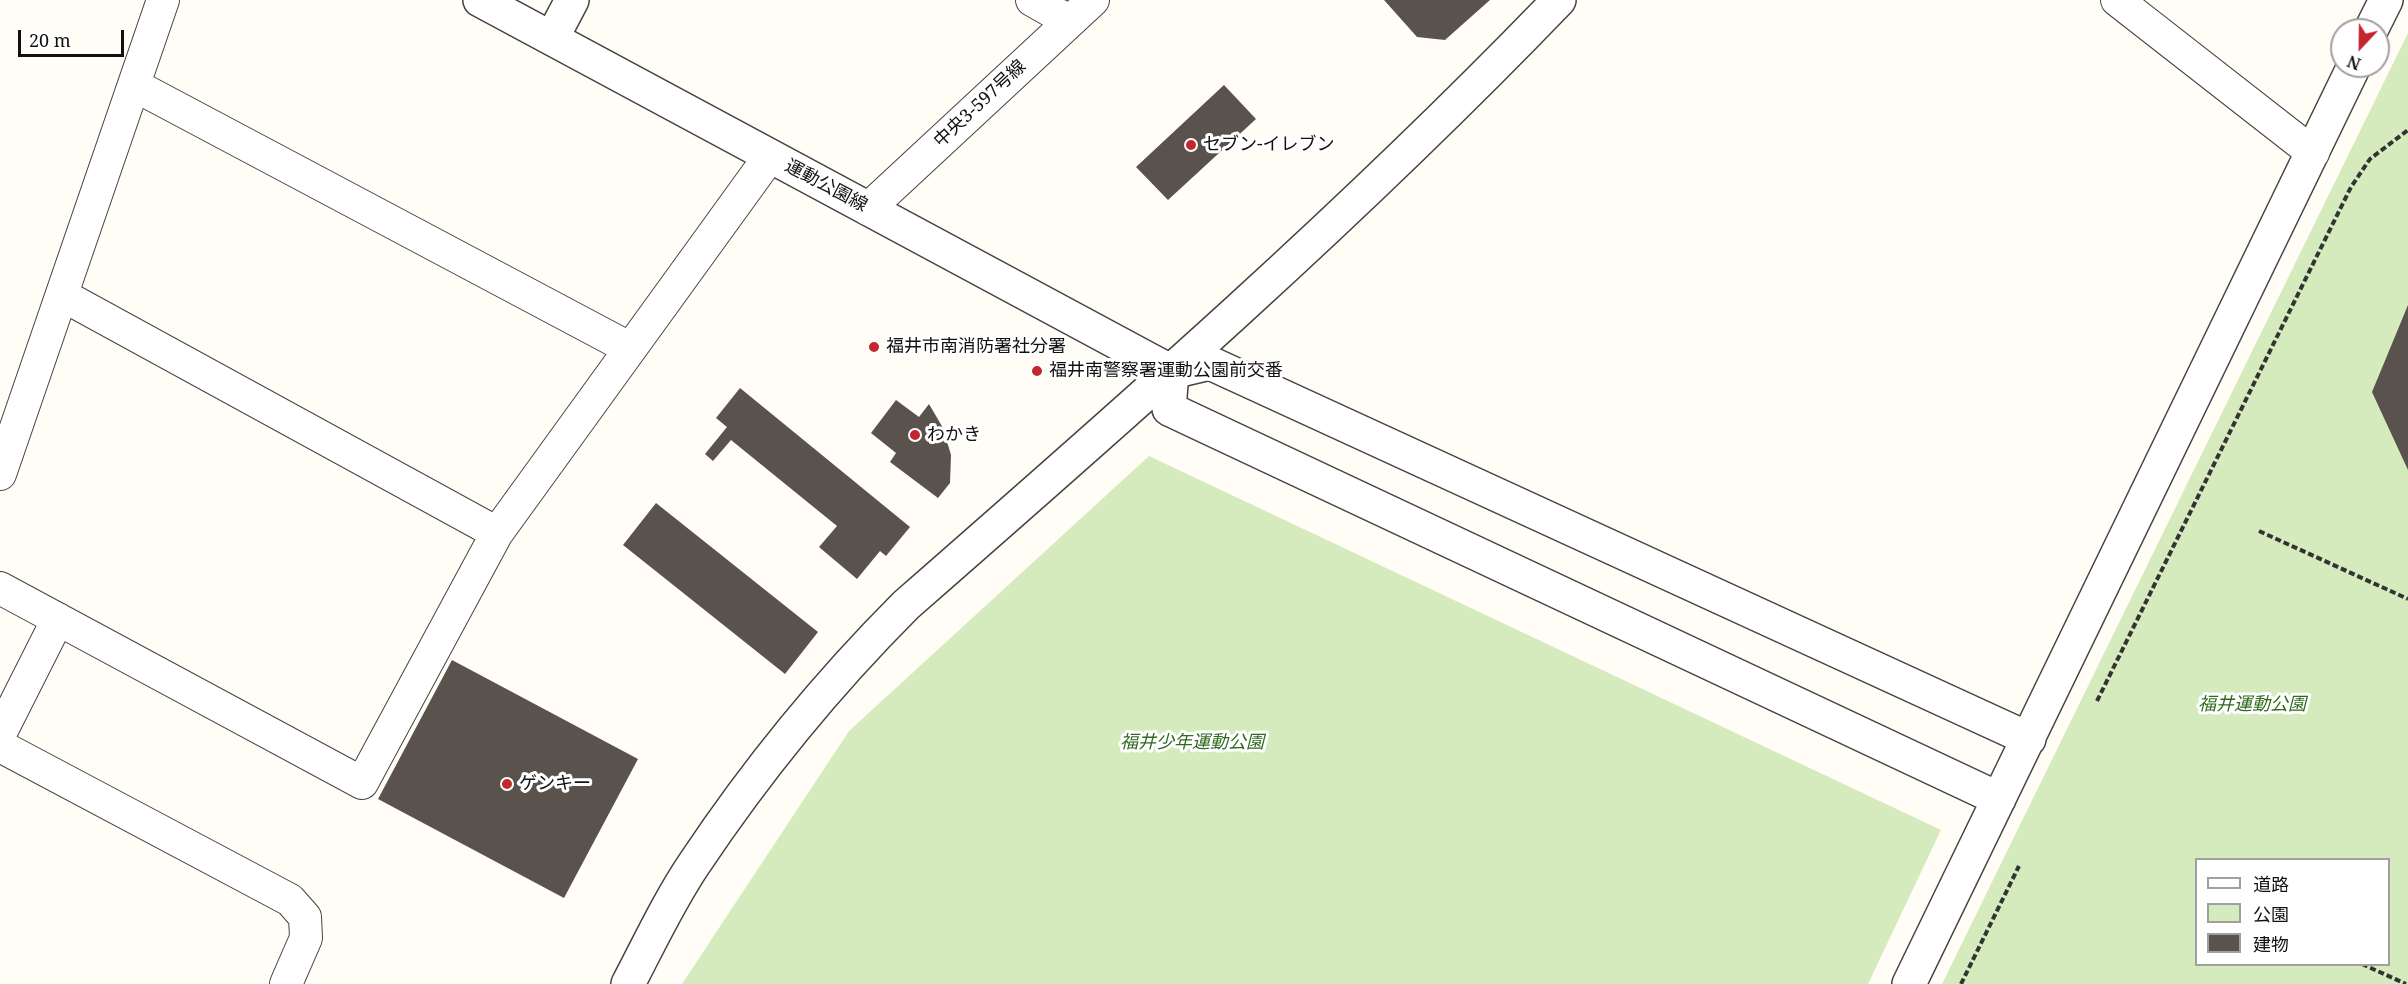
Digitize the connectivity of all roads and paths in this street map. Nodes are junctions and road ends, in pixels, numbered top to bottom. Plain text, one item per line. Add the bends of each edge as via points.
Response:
1 (163, 0) edge
2 (480, 0) edge
3 (572, 0) edge
4 (1032, 0) edge
5 (1093, 0) edge
6 (1559, 0) edge
7 (2117, 0) edge
8 (2386, 0) edge
9 (2378, 18) edge
10 (1069, 21) junction
11 (552, 38) junction
12 (2348, 78) edge
13 (134, 86) junction
14 (2408, 130) edge
15 (2313, 153) junction
16 (770, 156) junction
17 (868, 208) junction
18 (62, 295) junction
19 (629, 348) junction
20 (1172, 372) junction
21 (0, 474) edge
22 (2259, 531) dead end
23 (496, 533) junction
24 (0, 588) edge
25 (2408, 599) edge
26 (58, 619) junction
27 (2097, 701) dead end
28 (0, 734) edge
29 (2029, 739) junction
30 (0, 746) edge
31 (2000, 799) junction
32 (2019, 866) dead end
33 (2366, 966) edge
34 (286, 984) edge
35 (628, 984) edge
36 (1909, 984) edge
37 (1961, 984) edge
38 (2406, 984) edge

1 - 13 street
2 - 11 street, 運動公園線
3 - 11 street
4 - 10 street
5 - 10 street, 中央3-597号線
6 - 20 street via 1468,95
7 - 15 street
8 - 9 street
10 - 17 street, 中央3-597号線
11 - 16 street, 運動公園線
12 - 15 street
13 - 18 street
13 - 19 street
14 - 27 path via 2370,159 2351,187
15 - 29 street
16 - 17 street, 運動公園線
16 - 19 street
17 - 20 street, 運動公園線
18 - 21 street
18 - 23 street
19 - 23 street
20 - 29 street via 1210,363
20 - 31 street via 1169,409
20 - 35 street via 906,605 808,709 693,865
22 - 25 path
23 - 26 street via 362,783
24 - 26 street
26 - 28 street
29 - 31 street
30 - 34 street via 290,900 305,917 306,938
31 - 36 street
32 - 37 path
33 - 38 path

